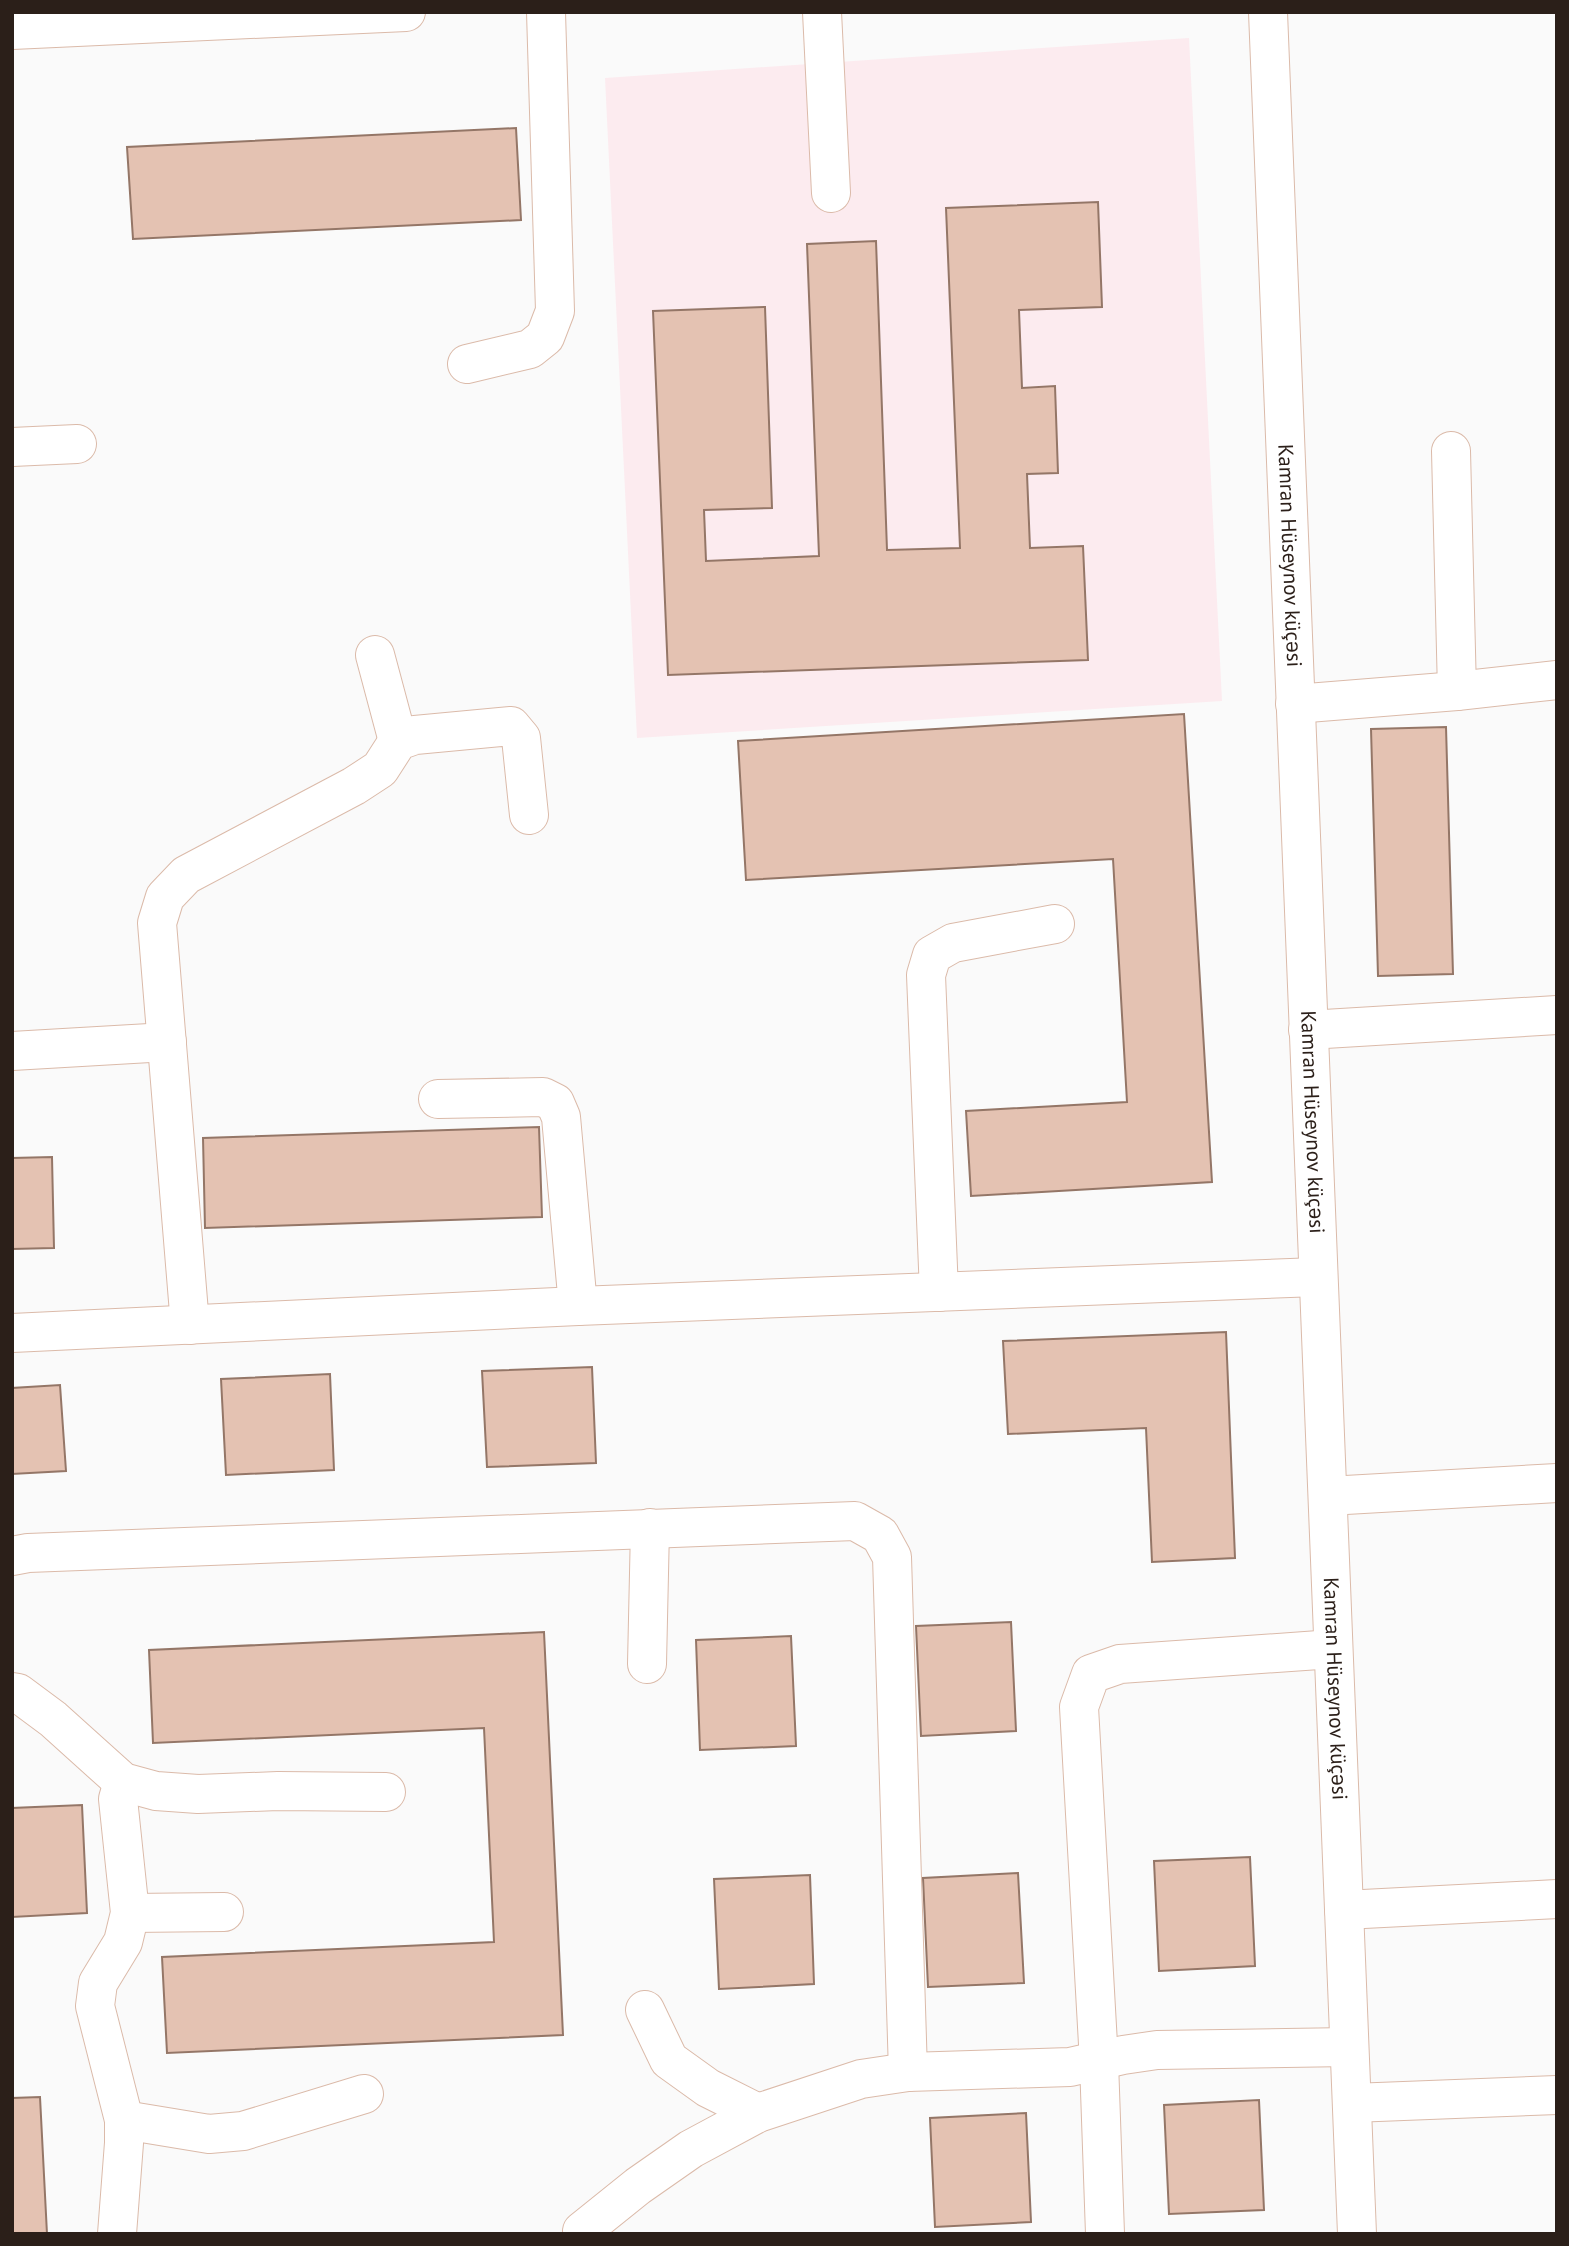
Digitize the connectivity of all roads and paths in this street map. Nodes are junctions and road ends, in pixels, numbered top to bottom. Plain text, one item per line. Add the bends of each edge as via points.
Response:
1 (405, 12) edge
2 (546, 12) edge
3 (822, 12) edge
4 (1268, 12) edge
5 (365, 13) edge
6 (123, 19) edge
7 (12, 30) edge
8 (831, 193) dead end
9 (467, 365) dead end
10 (77, 444) dead end
11 (12, 447) edge
12 (1451, 451) dead end
13 (375, 654) dead end
14 (1557, 680) edge
15 (1457, 691) junction
16 (1294, 704) junction
17 (398, 741) junction
18 (529, 815) dead end
19 (1055, 924) dead end
20 (1557, 1015) edge
21 (1308, 1030) junction
22 (167, 1042) junction
23 (12, 1051) edge
24 (438, 1099) dead end
25 (1317, 1278) junction
26 (939, 1292) junction
27 (578, 1306) junction
28 (190, 1325) junction
29 (12, 1333) edge
30 (1557, 1483) edge
31 (1328, 1496) junction
32 (650, 1528) junction
33 (12, 1556) edge
34 (1334, 1649) junction
35 (647, 1664) dead end
36 (12, 1692) edge
37 (123, 1782) junction
38 (386, 1792) dead end
39 (1557, 1899) edge
40 (1344, 1910) junction
41 (224, 1912) dead end
42 (130, 1913) junction
43 (645, 2010) dead end
44 (1349, 2047) junction
45 (1099, 2062) junction
46 (908, 2072) junction
47 (364, 2094) dead end
48 (1557, 2095) edge
49 (1352, 2104) junction
50 (758, 2113) junction
51 (124, 2120) junction
52 (582, 2231) dead end
53 (117, 2234) edge
54 (1105, 2234) edge
55 (1357, 2234) edge

1 - 5 street
2 - 9 street via 555,311 545,337 530,349
3 - 8 street
4 - 16 street, Kamran Hüseynov küçəsi
5 - 6 street
6 - 7 street
10 - 11 street
12 - 15 street
13 - 17 street
14 - 15 street
15 - 16 street
16 - 21 street, Kamran Hüseynov küçəsi
17 - 18 street via 415,735 511,726 521,738
17 - 22 street via 380,769 186,875 165,897 157,923
19 - 26 street via 953,943 932,955 926,975
20 - 21 street
21 - 25 street, Kamran Hüseynov küçəsi
22 - 23 street
22 - 28 street
24 - 27 street via 543,1097 555,1103 561,1117
25 - 26 street
25 - 31 street, Kamran Hüseynov küçəsi
26 - 27 street
27 - 28 street
28 - 29 street
30 - 31 street
31 - 34 street, Kamran Hüseynov küçəsi
32 - 33 street
32 - 35 street
32 - 46 street via 855,1521 880,1535 892,1557
34 - 40 street, Kamran Hüseynov küçəsi
34 - 45 street via 1120,1664 1091,1674 1079,1707
36 - 37 street via 53,1719
37 - 38 street via 156,1791 198,1794
37 - 42 street via 118,1799
39 - 40 street
40 - 44 street, Kamran Hüseynov küçəsi
41 - 42 street
42 - 51 street via 123,1942 98,1983 95,2006
43 - 50 street via 669,2060 708,2088
44 - 45 street via 1157,2050
44 - 49 street, Kamran Hüseynov küçəsi
45 - 46 street
45 - 54 street
46 - 50 street via 861,2079
47 - 51 street via 243,2131 209,2134
48 - 49 street
49 - 55 street, Kamran Hüseynov küçəsi
50 - 52 street via 691,2150
51 - 53 street

